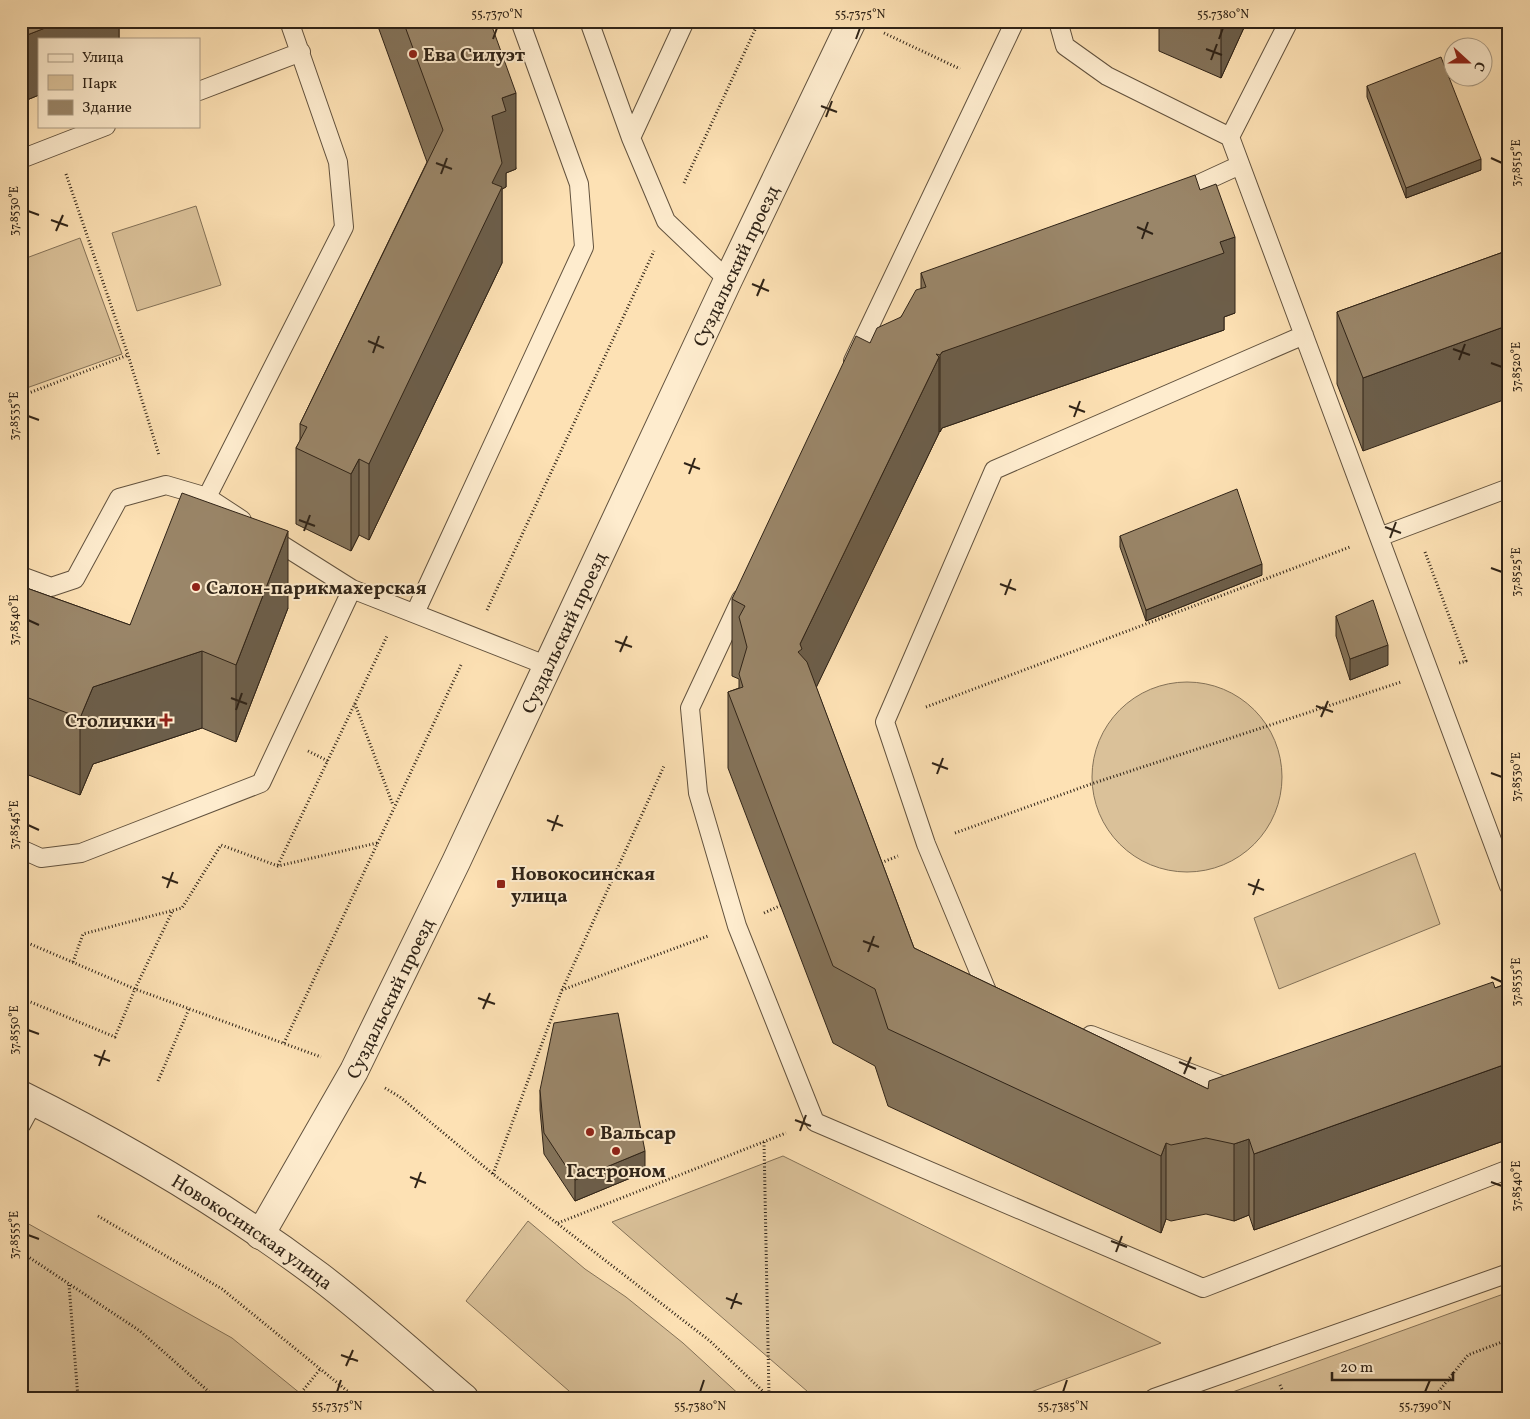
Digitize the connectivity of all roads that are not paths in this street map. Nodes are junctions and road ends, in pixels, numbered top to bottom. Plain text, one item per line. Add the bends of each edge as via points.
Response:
1 (289, 21) edge
2 (520, 21) edge
3 (589, 21) edge
4 (685, 21) edge
5 (1015, 21) edge
6 (1058, 21) edge
7 (1289, 21) edge
8 (864, 25) edge
9 (301, 52) junction
10 (200, 91) edge
11 (101, 128) edge
12 (1230, 137) junction
13 (631, 138) junction
14 (21, 159) edge
15 (1240, 165) junction
16 (1160, 202) edge
17 (728, 280) junction
18 (890, 326) edge
19 (1304, 335) junction
20 (864, 338) junction
21 (847, 374) edge
22 (1509, 488) edge
23 (207, 497) junction
24 (1379, 537) junction
25 (21, 576) edge
26 (750, 582) edge
27 (352, 589) junction
28 (408, 611) junction
29 (548, 666) junction
30 (21, 849) edge
31 (1509, 886) edge
32 (1008, 1003) edge
33 (1080, 1030) edge
34 (1251, 1089) edge
35 (28, 1098) edge
36 (21, 1125) edge
37 (1509, 1169) edge
38 (260, 1235) junction
39 (1509, 1273) edge
40 (464, 1398) edge
41 (1154, 1398) edge

1 - 9 lane
2 - 28 lane via 579,184 584,247
3 - 13 lane
4 - 13 lane
5 - 20 lane
6 - 12 lane via 1065,46 1107,76
7 - 12 lane
8 - 17 street, Суздальский проезд
9 - 10 lane
9 - 23 lane via 338,162 344,227
11 - 14 lane
12 - 15 lane
13 - 17 lane via 666,221
15 - 16 lane
15 - 19 lane
17 - 29 street, Суздальский проезд
18 - 20 lane
19 - 24 lane
19 - 32 lane via 994,470 885,722 926,844 990,996
20 - 21 lane
22 - 24 lane
23 - 25 lane via 166,485 119,498 75,579 51,587
23 - 27 lane
24 - 31 lane
26 - 37 lane via 690,708 698,794 737,926 815,1122 1203,1288
27 - 28 lane
27 - 30 lane via 261,782 81,853 41,858
28 - 29 lane
29 - 38 street, Суздальский проезд via 354,1071
33 - 34 lane via 1242,1093
35 - 36 lane
35 - 38 street, Новокосинская улица via 189,1189
38 - 40 street, Новокосинская улица via 318,1276
39 - 41 lane

